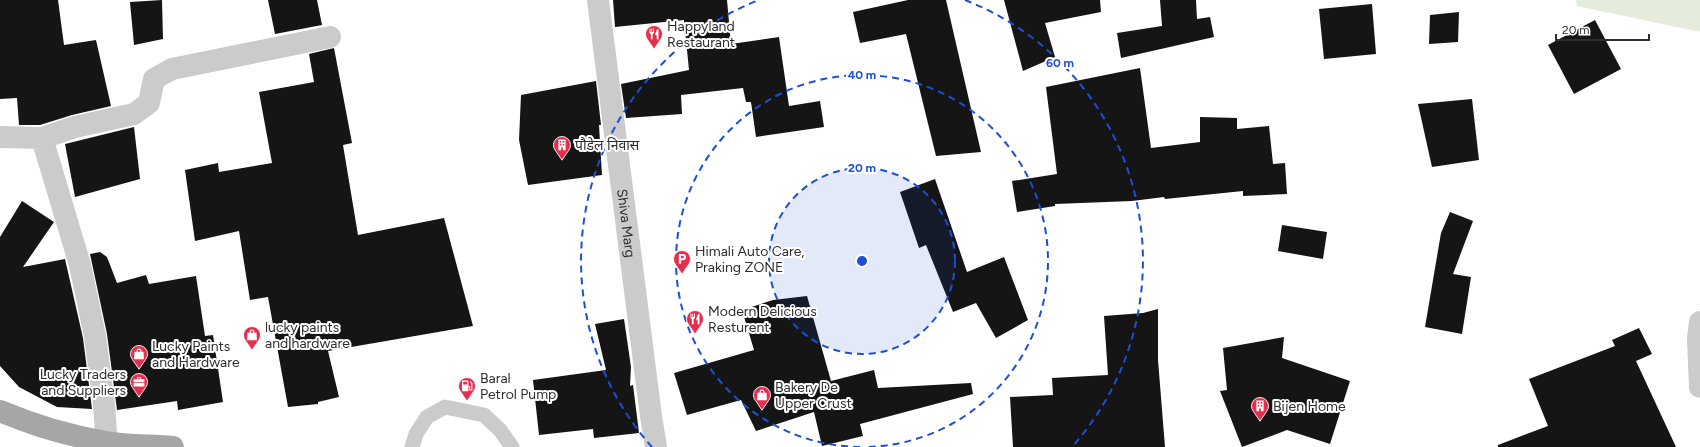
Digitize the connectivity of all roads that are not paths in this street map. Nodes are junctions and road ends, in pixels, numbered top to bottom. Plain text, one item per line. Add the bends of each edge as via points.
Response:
1 (598, 0) edge
2 (330, 37) dead end
3 (0, 137) edge
4 (42, 138) junction
5 (1700, 322) edge
6 (1700, 387) edge
7 (0, 411) edge
8 (106, 445) edge
9 (173, 447) edge
10 (412, 447) edge
11 (512, 447) edge
12 (656, 447) edge

1 - 12 street, Shiva Marg
2 - 4 street via 172,69 154,79 149,103 134,114 75,127
3 - 4 street
4 - 8 street via 80,264 95,336 104,405
5 - 6 street
7 - 8 main road
8 - 9 main road
10 - 11 lane via 416,434 427,417 446,407 484,415 500,430

